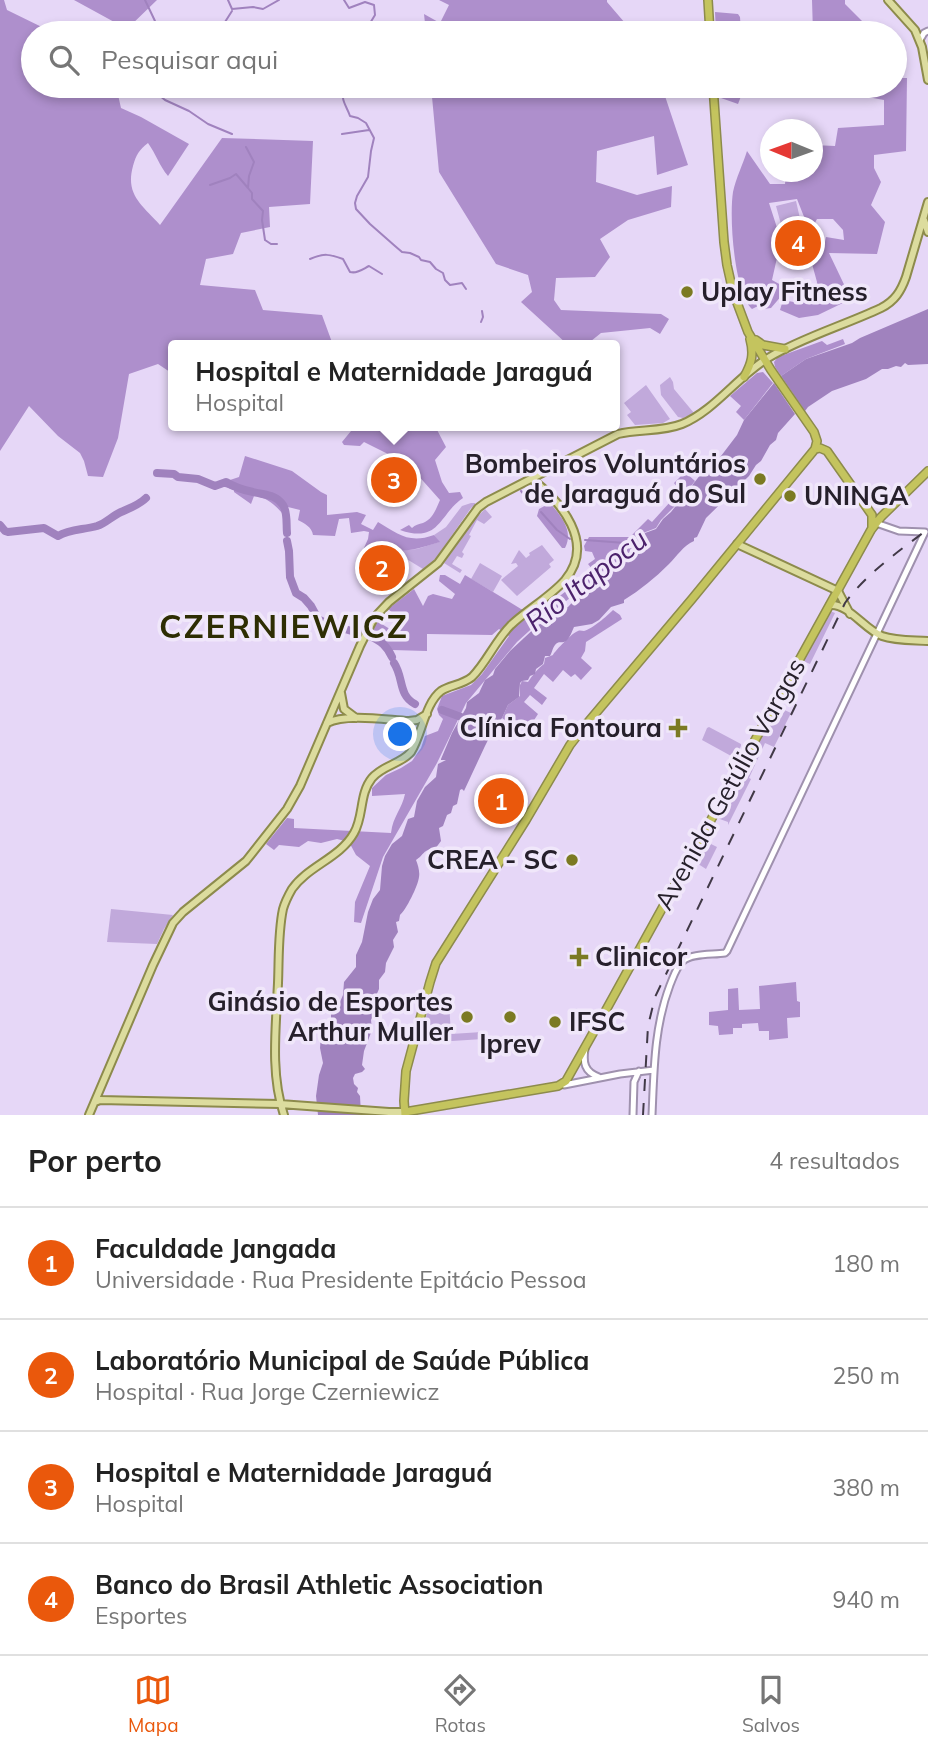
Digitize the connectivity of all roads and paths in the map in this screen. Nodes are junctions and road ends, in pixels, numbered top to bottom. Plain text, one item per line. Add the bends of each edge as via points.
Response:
1 (708, 0) edge
2 (888, 0) edge
3 (709, 21) edge
4 (928, 31) edge
5 (920, 40) junction
6 (928, 80) edge
7 (714, 98) edge
8 (928, 202) edge
9 (924, 218) junction
10 (928, 232) edge
11 (748, 332) junction
12 (785, 349) junction
13 (765, 360) junction
14 (744, 376) junction
15 (815, 449) junction
16 (547, 471) junction
17 (928, 471) edge
18 (531, 479) junction
19 (545, 489) junction
20 (875, 521) junction
21 (927, 532) edge
22 (737, 544) junction
23 (838, 591) junction
24 (830, 605) junction
25 (850, 614) junction
26 (876, 634) junction
27 (928, 641) edge
28 (341, 691) junction
29 (427, 714) junction
30 (358, 719) junction
31 (409, 721) junction
32 (327, 723) junction
33 (418, 737) junction
34 (586, 1046) junction
35 (654, 1061) junction
36 (654, 1070) junction
37 (588, 1071) junction
38 (642, 1071) junction
39 (620, 1074) junction
40 (602, 1077) junction
41 (654, 1078) junction
42 (585, 1080) junction
43 (558, 1086) junction
44 (634, 1086) junction
45 (95, 1102) junction
46 (280, 1104) junction
47 (294, 1105) junction
48 (405, 1113) edge
49 (89, 1115) edge
50 (284, 1115) edge
51 (633, 1115) edge
52 (652, 1115) edge

1 - 3 highway
2 - 5 main road
4 - 5 street
5 - 6 main road
7 - 11 highway via 725,254
8 - 9 main road
9 - 10 main road
9 - 12 main road via 906,277 893,302
11 - 12 highway via 763,345
11 - 13 highway
11 - 14 highway via 753,354
12 - 13 main road
13 - 14 main road
13 - 15 highway via 816,436
14 - 16 main road via 684,423 618,434
15 - 20 highway via 827,451
15 - 22 highway
16 - 18 main road
16 - 19 main road
17 - 20 highway, Avenida Getúlio Vargas
18 - 19 main road
18 - 28 main road via 481,506 438,563 378,612
19 - 29 main road via 574,530 572,568 508,629 472,677 434,697
20 - 21 street via 899,531
20 - 23 highway, Avenida Getúlio Vargas
21 - 26 street
22 - 23 main road
22 - 48 highway via 570,745 436,963 406,1071
23 - 24 highway, Avenida Getúlio Vargas
23 - 25 main road
24 - 25 main road via 839,605
24 - 34 highway, Avenida Getúlio Vargas
25 - 26 main road
26 - 27 main road
26 - 35 street via 725,953 685,960 674,976 662,1008
28 - 30 main road via 344,709
28 - 32 main road
29 - 31 main road
29 - 33 main road
30 - 31 main road
30 - 32 main road
31 - 33 main road via 416,726
32 - 45 main road via 291,804 246,861 173,923
33 - 46 main road via 407,757 382,769 370,781 351,839 297,882 285,901 277,1002
34 - 37 street
34 - 43 highway, Avenida Getúlio Vargas via 569,1077
35 - 36 street
35 - 38 street
36 - 38 street
36 - 41 street
37 - 40 street
37 - 42 street
38 - 39 street
38 - 41 street
38 - 44 street
39 - 40 street
39 - 44 street
40 - 42 street
41 - 52 street
42 - 43 street
43 - 48 highway
44 - 51 street
45 - 46 main road
45 - 49 main road
46 - 47 main road
46 - 50 main road
47 - 48 main road
47 - 50 main road

